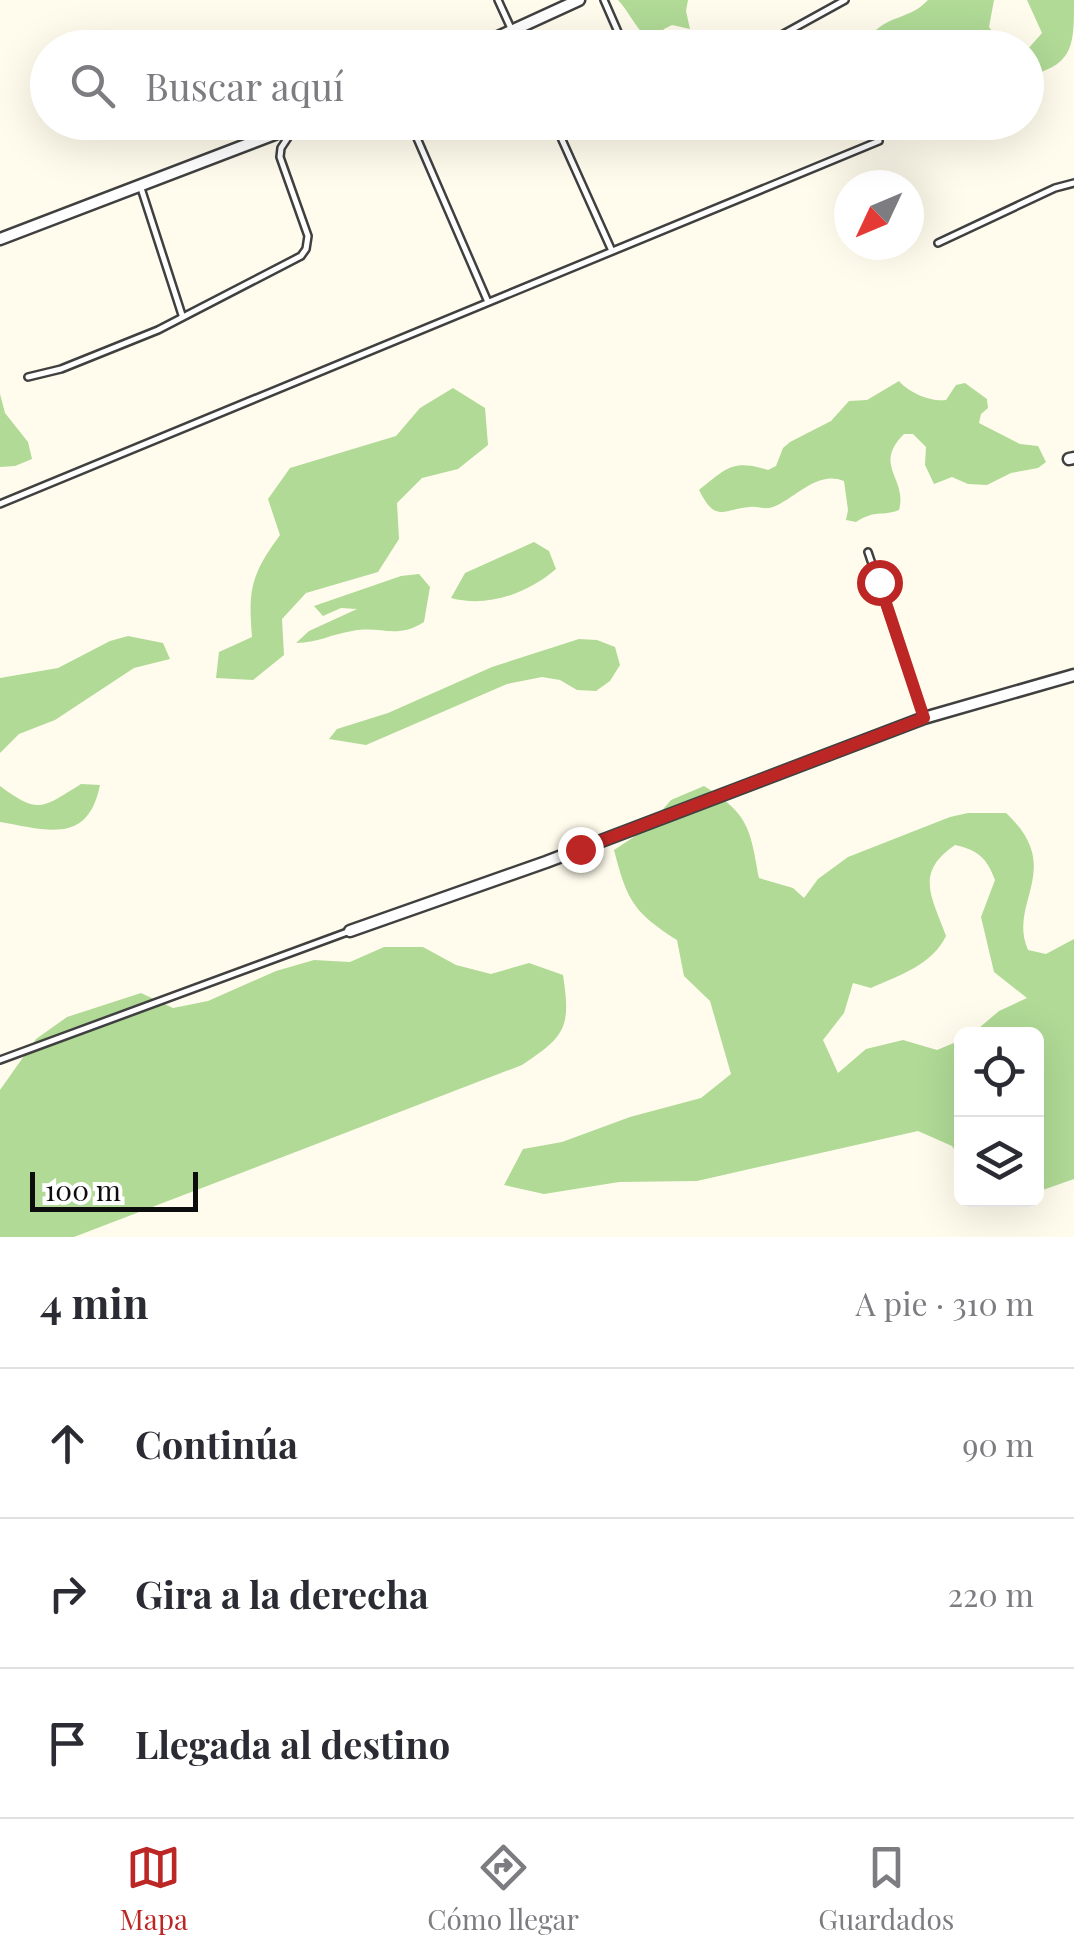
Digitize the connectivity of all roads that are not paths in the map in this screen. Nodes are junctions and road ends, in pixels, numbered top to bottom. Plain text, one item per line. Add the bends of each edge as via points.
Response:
1 (498, 0) edge
2 (579, 0) edge
3 (604, 0) edge
4 (845, 0) edge
5 (512, 30) edge
6 (514, 30) edge
7 (617, 30) edge
8 (791, 30) edge
9 (260, 140) edge
10 (286, 140) edge
11 (418, 140) edge
12 (562, 140) edge
13 (879, 141) dead end
14 (1074, 182) edge
15 (140, 184) junction
16 (0, 238) edge
17 (938, 243) dead end
18 (612, 251) junction
19 (488, 302) junction
20 (182, 315) junction
21 (28, 377) dead end
22 (0, 504) edge
23 (868, 552) dead end
24 (1074, 674) edge
25 (924, 718) junction
26 (350, 931) joint
27 (0, 1060) edge

1 - 5 lane
2 - 6 street
3 - 7 lane
4 - 8 lane
9 - 15 street
10 - 20 lane via 280,164 308,236 306,249
11 - 19 lane
12 - 18 lane
13 - 18 lane
14 - 17 lane
15 - 16 street
15 - 20 lane
18 - 19 lane
19 - 22 lane
20 - 21 lane via 116,348
23 - 25 lane
24 - 25 street
25 - 26 street
26 - 27 lane

